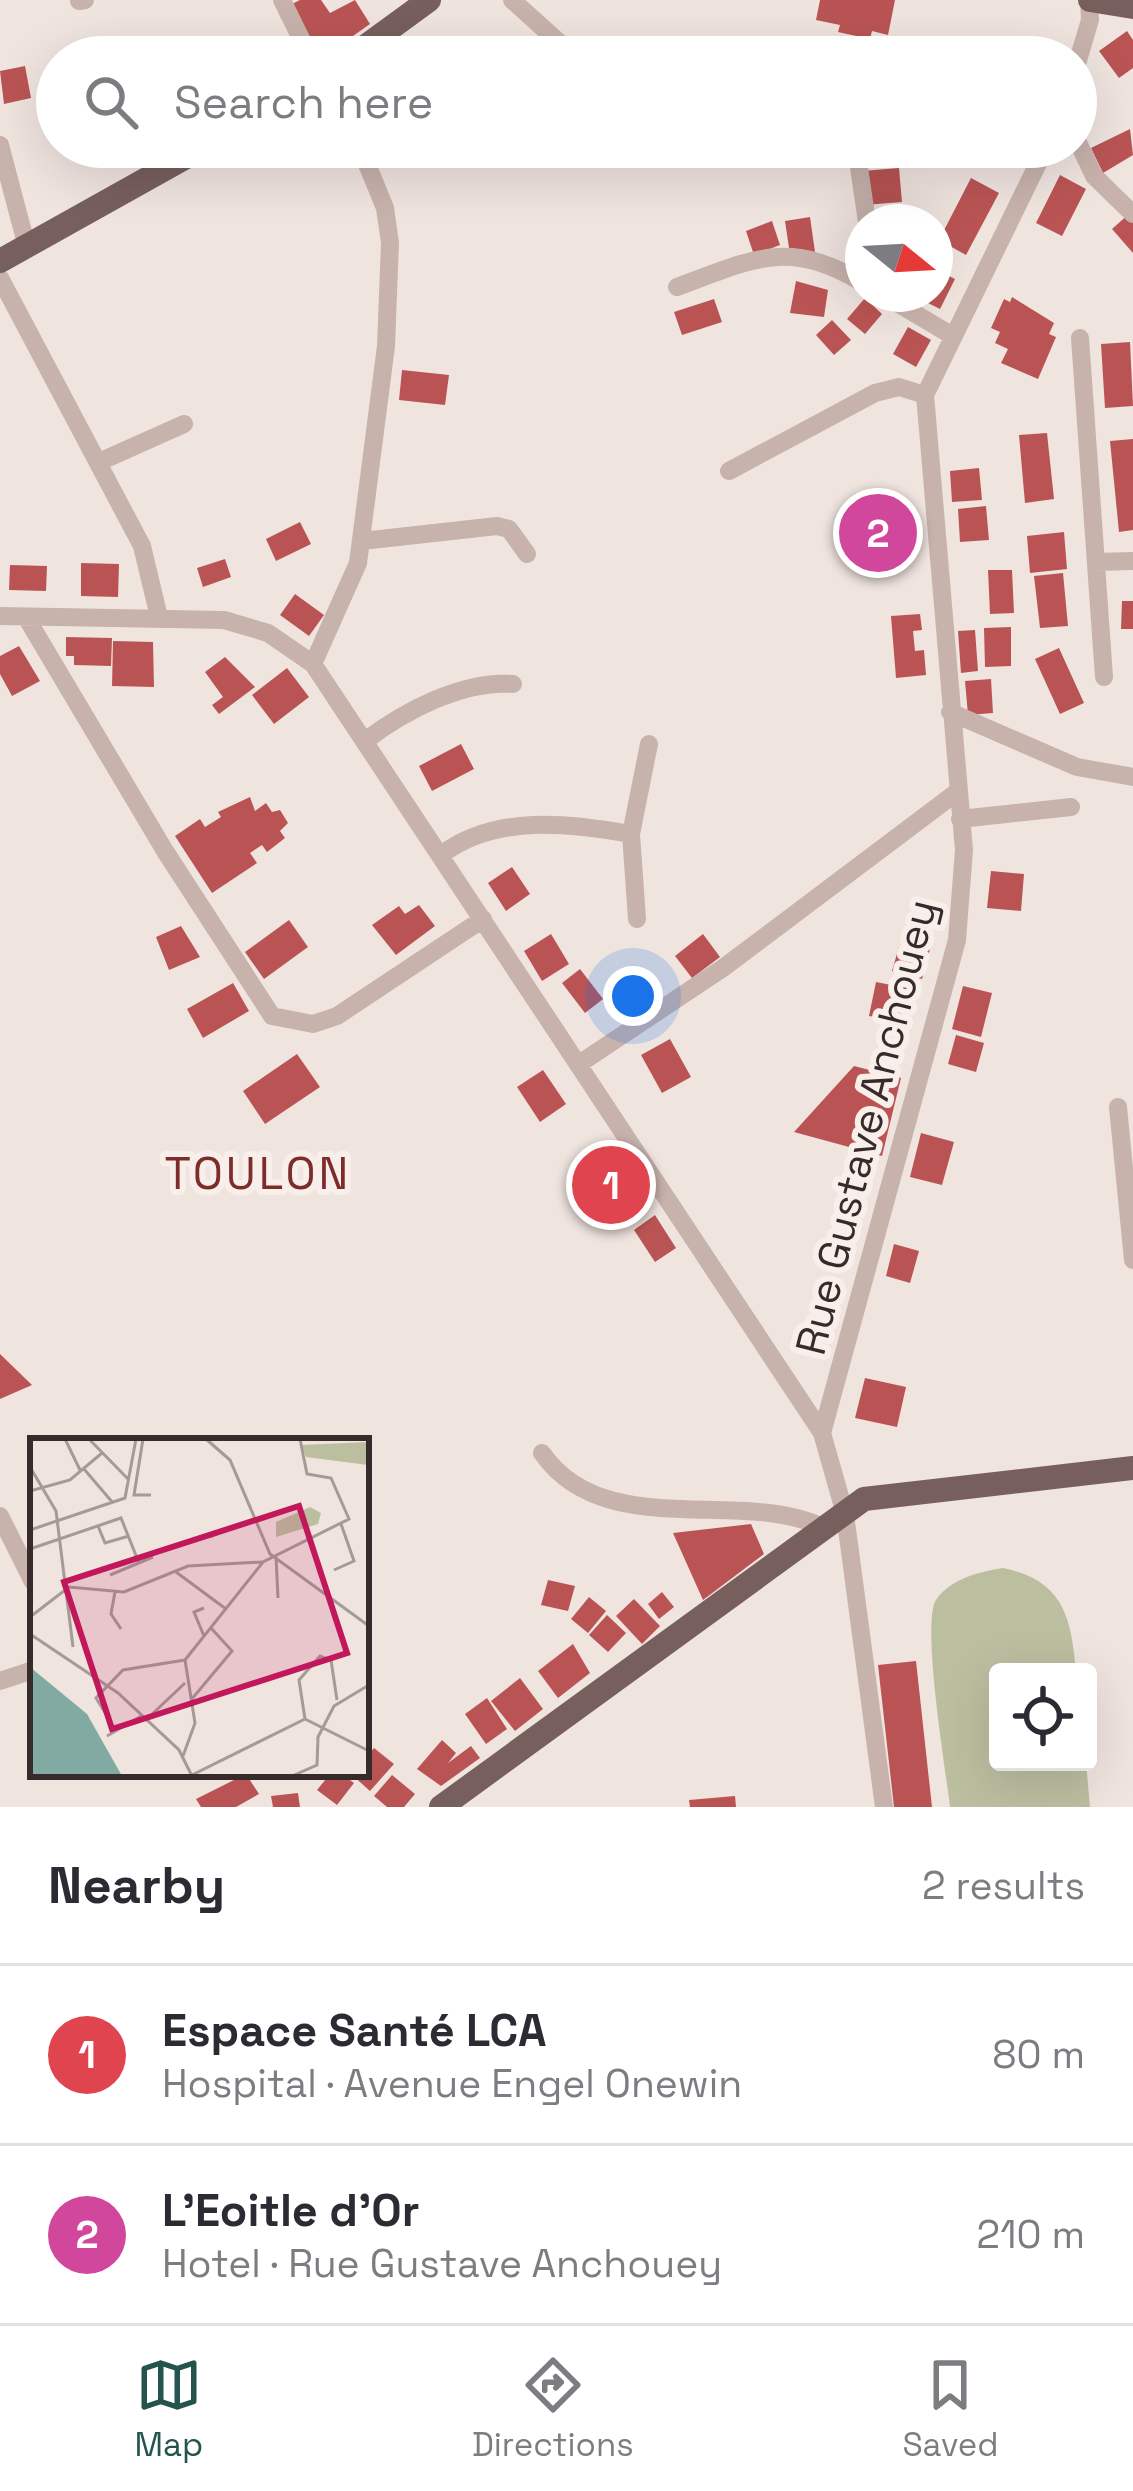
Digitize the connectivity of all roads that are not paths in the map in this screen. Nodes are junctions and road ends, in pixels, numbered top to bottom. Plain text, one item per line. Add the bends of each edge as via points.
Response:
1 (282, 0) edge
2 (429, 0) edge
3 (512, 0) edge
4 (1090, 0) edge
5 (1133, 7) edge
6 (300, 36) edge
7 (380, 36) edge
8 (551, 36) edge
9 (1082, 36) edge
10 (0, 145) edge
11 (167, 168) edge
12 (369, 168) edge
13 (859, 168) edge
14 (1035, 168) edge
15 (1090, 168) edge
16 (864, 204) edge
17 (1133, 214) edge
18 (27, 247) junction
19 (0, 261) edge
20 (845, 273) edge
21 (0, 278) edge
22 (677, 287) dead end
23 (913, 312) edge
24 (951, 334) junction
25 (1081, 338) dead end
26 (925, 395) junction
27 (184, 424) dead end
28 (99, 462) junction
29 (729, 471) dead end
30 (362, 541) junction
31 (527, 554) dead end
32 (1133, 561) edge
33 (1096, 562) junction
34 (0, 616) edge
35 (26, 616) junction
36 (159, 617) junction
37 (314, 664) junction
38 (1104, 677) dead end
39 (513, 684) dead end
40 (950, 712) junction
41 (365, 741) junction
42 (649, 744) dead end
43 (1133, 777) edge
44 (957, 792) junction
45 (1071, 807) dead end
46 (960, 819) junction
47 (631, 834) junction
48 (441, 855) junction
49 (483, 919) junction
50 (637, 919) dead end
51 (579, 1064) junction
52 (1118, 1107) dead end
53 (1133, 1260) edge
54 (822, 1433) junction
55 (542, 1453) dead end
56 (1133, 1468) edge
57 (0, 1516) edge
58 (836, 1522) junction
59 (30, 1576) edge
60 (30, 1674) edge
61 (0, 1681) edge
62 (441, 1807) edge
63 (884, 1807) edge

1 - 6 street
2 - 7 main road
3 - 8 street
4 - 5 main road
4 - 9 street
10 - 18 street
11 - 18 main road
12 - 30 street via 390,243
13 - 16 street
14 - 24 street, Rue Gustave Anchouey
15 - 17 street
18 - 19 main road
20 - 22 street via 807,255 776,254
21 - 28 street
23 - 24 street
24 - 26 street, Rue Gustave Anchouey
25 - 33 street
26 - 29 street via 899,387 875,393
26 - 40 street, Rue Gustave Anchouey
27 - 28 street
28 - 36 street via 142,546
30 - 31 street via 497,526
30 - 37 street
32 - 33 street
33 - 38 street
34 - 35 street
35 - 36 street
35 - 49 street via 272,1016 313,1024 337,1016
36 - 37 street via 249,626
37 - 41 street
39 - 41 street via 460,691
40 - 43 street via 1077,767
40 - 44 street, Rue Gustave Anchouey
41 - 48 street
42 - 47 street
44 - 46 street, Rue Gustave Anchouey
44 - 51 street via 723,968
45 - 46 street
46 - 54 street, Rue Gustave Anchouey via 965,871 957,940
47 - 48 street via 556,823 501,829
47 - 50 street
48 - 49 street
49 - 51 street
51 - 54 street
52 - 53 street
54 - 58 street
55 - 58 street via 569,1480 638,1505
56 - 58 main road via 864,1499
57 - 59 street
58 - 62 main road
58 - 63 street
60 - 61 street

